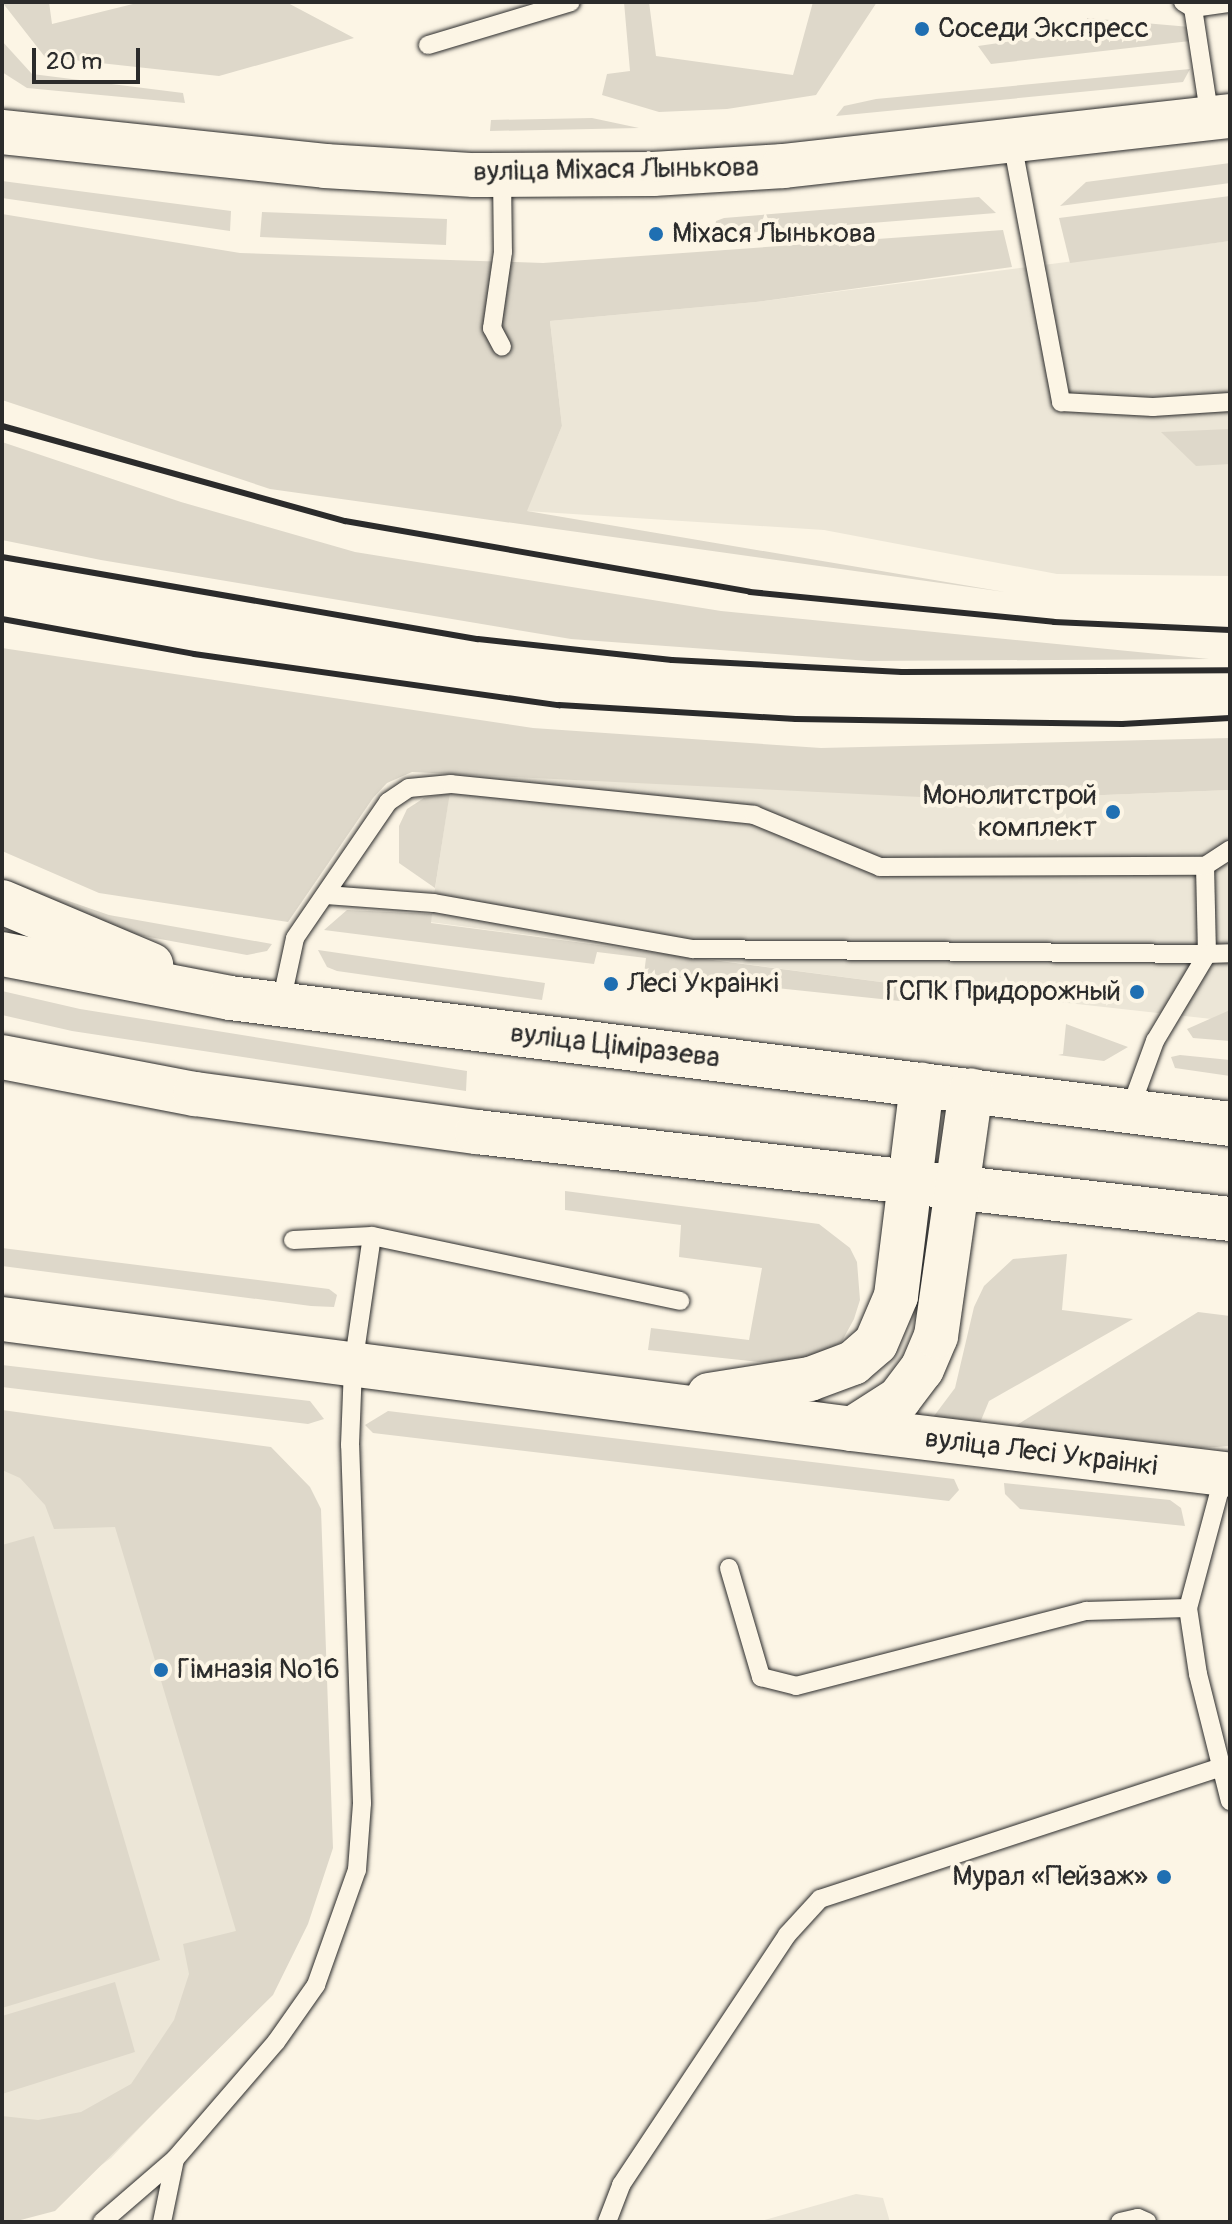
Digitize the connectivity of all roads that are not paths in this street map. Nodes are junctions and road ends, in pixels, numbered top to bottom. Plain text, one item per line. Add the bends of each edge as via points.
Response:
1 (571, 2) edge
2 (1230, 3) edge
3 (1188, 5) edge
4 (428, 45) dead end
5 (2, 98) edge
6 (1220, 117) edge
7 (20, 135) edge
8 (1012, 142) junction
9 (502, 175) junction
10 (502, 347) dead end
11 (1230, 402) edge
12 (1230, 850) edge
13 (1205, 866) junction
14 (326, 895) junction
15 (2, 902) edge
16 (1230, 953) edge
17 (2, 954) edge
18 (1207, 954) junction
19 (230, 998) junction
20 (281, 1003) junction
21 (2, 1057) edge
22 (922, 1085) junction
23 (971, 1090) junction
24 (1129, 1112) junction
25 (1230, 1124) edge
26 (910, 1183) junction
27 (961, 1190) junction
28 (1230, 1219) edge
29 (372, 1236) junction
30 (293, 1240) dead end
31 (680, 1301) dead end
32 (2, 1319) edge
33 (353, 1366) junction
34 (667, 1401) junction
35 (852, 1429) junction
36 (1227, 1475) edge
37 (729, 1568) dead end
38 (1188, 1608) junction
39 (1221, 1767) junction
40 (1230, 1801) edge
41 (175, 2159) junction
42 (102, 2222) edge
43 (162, 2222) edge
44 (607, 2222) edge
45 (1120, 2222) edge
46 (1147, 2222) edge

1 - 4 lane
2 - 3 lane
3 - 6 lane
5 - 7 main road
6 - 8 main road, вуліца Міхася Лынькова
7 - 9 main road, вуліца Міхася Лынькова via 246,161
8 - 9 main road, вуліца Міхася Лынькова via 755,168
8 - 11 lane via 1061,402 1153,407
9 - 10 lane via 503,252 492,328
12 - 13 lane
13 - 14 lane via 880,867 754,815 451,784 409,788 388,802
13 - 18 lane
14 - 18 lane via 434,903 693,949
14 - 20 lane via 295,938
15 - 19 main road
16 - 18 lane
17 - 19 main road, вуліца Ціміразева
18 - 24 lane via 1155,1041
19 - 20 main road, вуліца Ціміразева
20 - 22 main road, вуліца Ціміразева
21 - 26 main road via 211,1096
22 - 23 main road, вуліца Ціміразева
22 - 26 main road
23 - 24 main road, вуліца Ціміразева
23 - 27 main road
24 - 25 main road, вуліца Ціміразева
26 - 27 main road
26 - 34 main road via 896,1296 876,1343 853,1363 810,1379
27 - 28 main road
27 - 35 main road via 945,1299 922,1369 899,1399
29 - 30 lane
29 - 31 lane
29 - 33 lane
32 - 33 main road
33 - 34 main road
33 - 41 lane via 350,1445 362,1803 357,1870 316,1985 276,2042
34 - 35 main road, вуліца Лесі Украінкі
35 - 36 main road, вуліца Лесі Украінкі
36 - 38 lane
37 - 38 lane via 761,1677 796,1686 1086,1611
38 - 39 lane
39 - 40 lane
39 - 44 lane via 820,1899 787,1935 630,2171
41 - 42 lane
41 - 43 lane
45 - 46 lane

